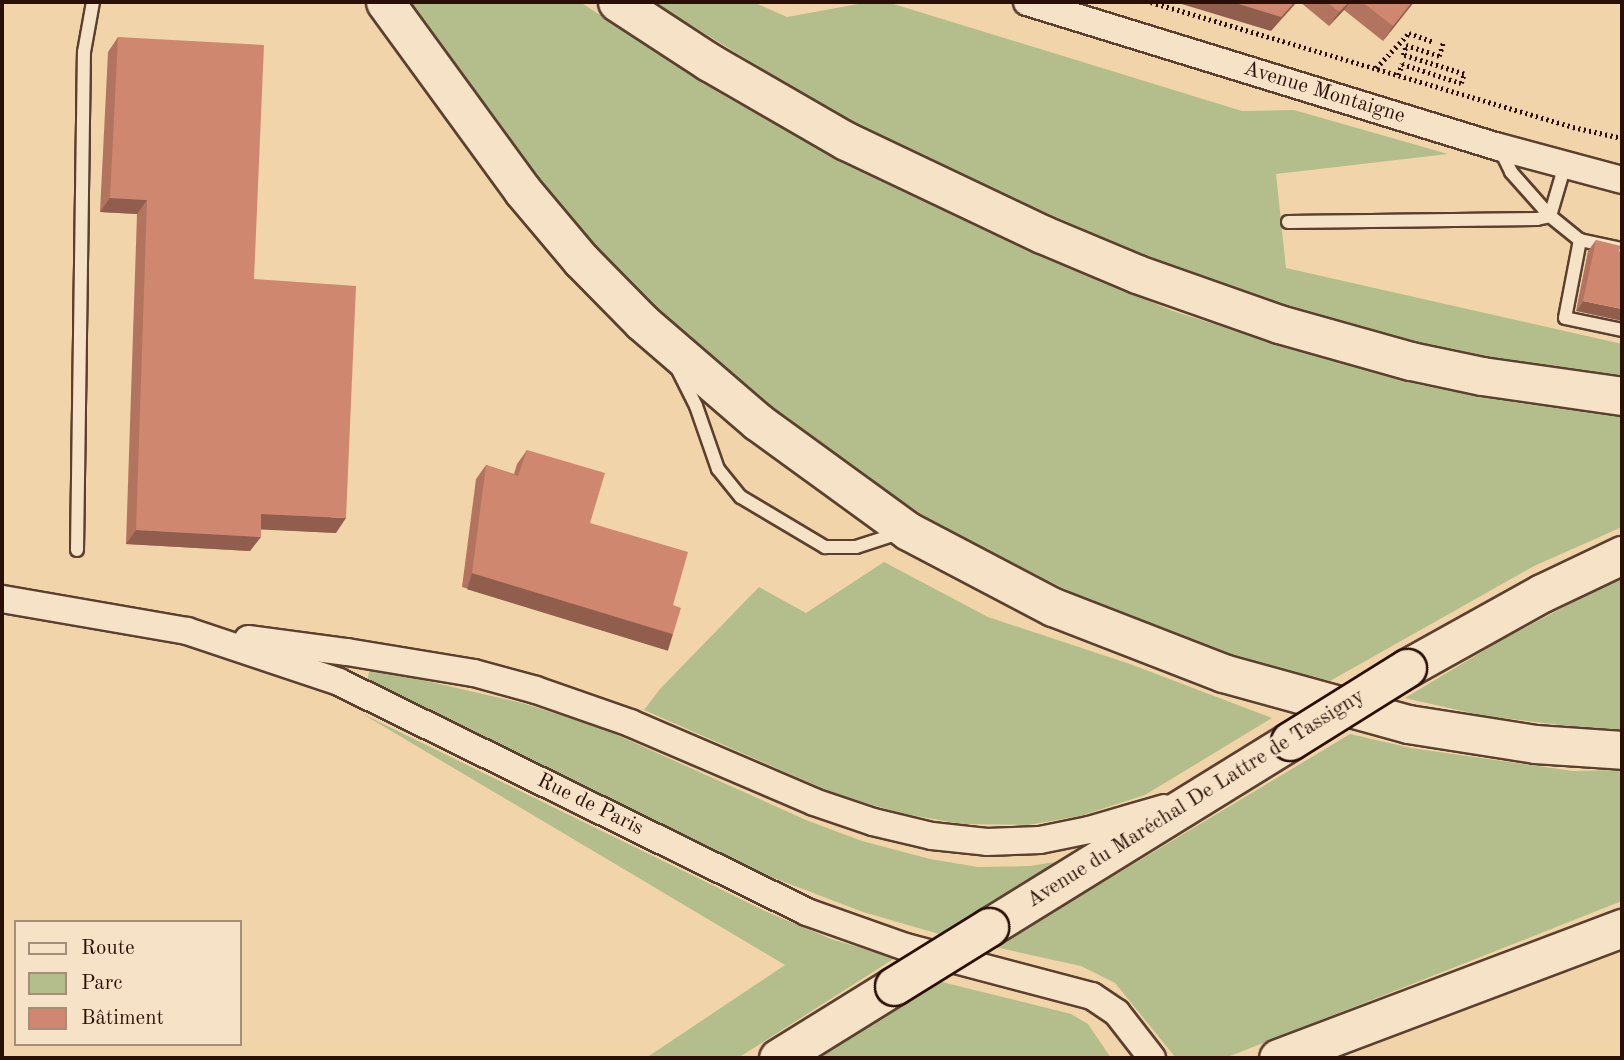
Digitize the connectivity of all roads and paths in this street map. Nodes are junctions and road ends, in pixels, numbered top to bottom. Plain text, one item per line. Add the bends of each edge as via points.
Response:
1 (93, 2) edge
2 (385, 2) edge
3 (617, 2) edge
4 (1027, 2) edge
5 (1152, 2) edge
6 (1434, 42) dead end
7 (1443, 43) dead end
8 (1376, 68) junction
9 (1398, 75) junction
10 (1622, 138) edge
11 (1499, 147) junction
12 (1565, 165) junction
13 (1622, 180) edge
14 (1550, 216) junction
15 (1287, 222) dead end
16 (1580, 240) junction
17 (1622, 249) edge
18 (642, 322) junction
19 (1622, 330) edge
20 (1622, 396) edge
21 (908, 531) junction
22 (77, 550) dead end
23 (1622, 555) edge
24 (2, 599) edge
25 (187, 632) junction
26 (1622, 750) edge
27 (1200, 798) junction
28 (1622, 928) edge
29 (778, 1058) edge
30 (1152, 1058) edge
31 (1278, 1058) edge

1 - 22 lane via 84,52
2 - 18 main road via 522,190
3 - 20 main road via 856,146 1137,274 1279,324 1422,364
4 - 11 street, Avenue Montaigne
5 - 8 path
6 - 8 path via 1409,33
7 - 9 path via 1439,56 1406,45 1403,55 1464,74 1461,83 1402,64
8 - 9 path
9 - 10 path
11 - 12 street, Avenue Montaigne
11 - 14 lane via 1511,172
12 - 13 street, Avenue Montaigne
12 - 14 lane
14 - 15 lane
14 - 16 lane
16 - 17 lane
16 - 19 lane via 1565,318
18 - 21 main road via 758,422
18 - 21 lane via 681,375 718,469 741,497 825,547 856,547
21 - 26 main road via 1053,607 1223,673 1408,724 1535,744
23 - 27 main road, Avenue du Maréchal De Lattre de Tassigny, bridge via 1542,593 1407,668
24 - 25 street, Rue de Paris
25 - 27 street via 347,652 509,682 631,723 814,802 932,836 987,842 1064,836
25 - 30 street, Rue de Paris via 339,682 807,912 906,947 1091,996 1117,1013
27 - 29 main road, Avenue du Maréchal De Lattre de Tassigny, bridge
28 - 31 main road

